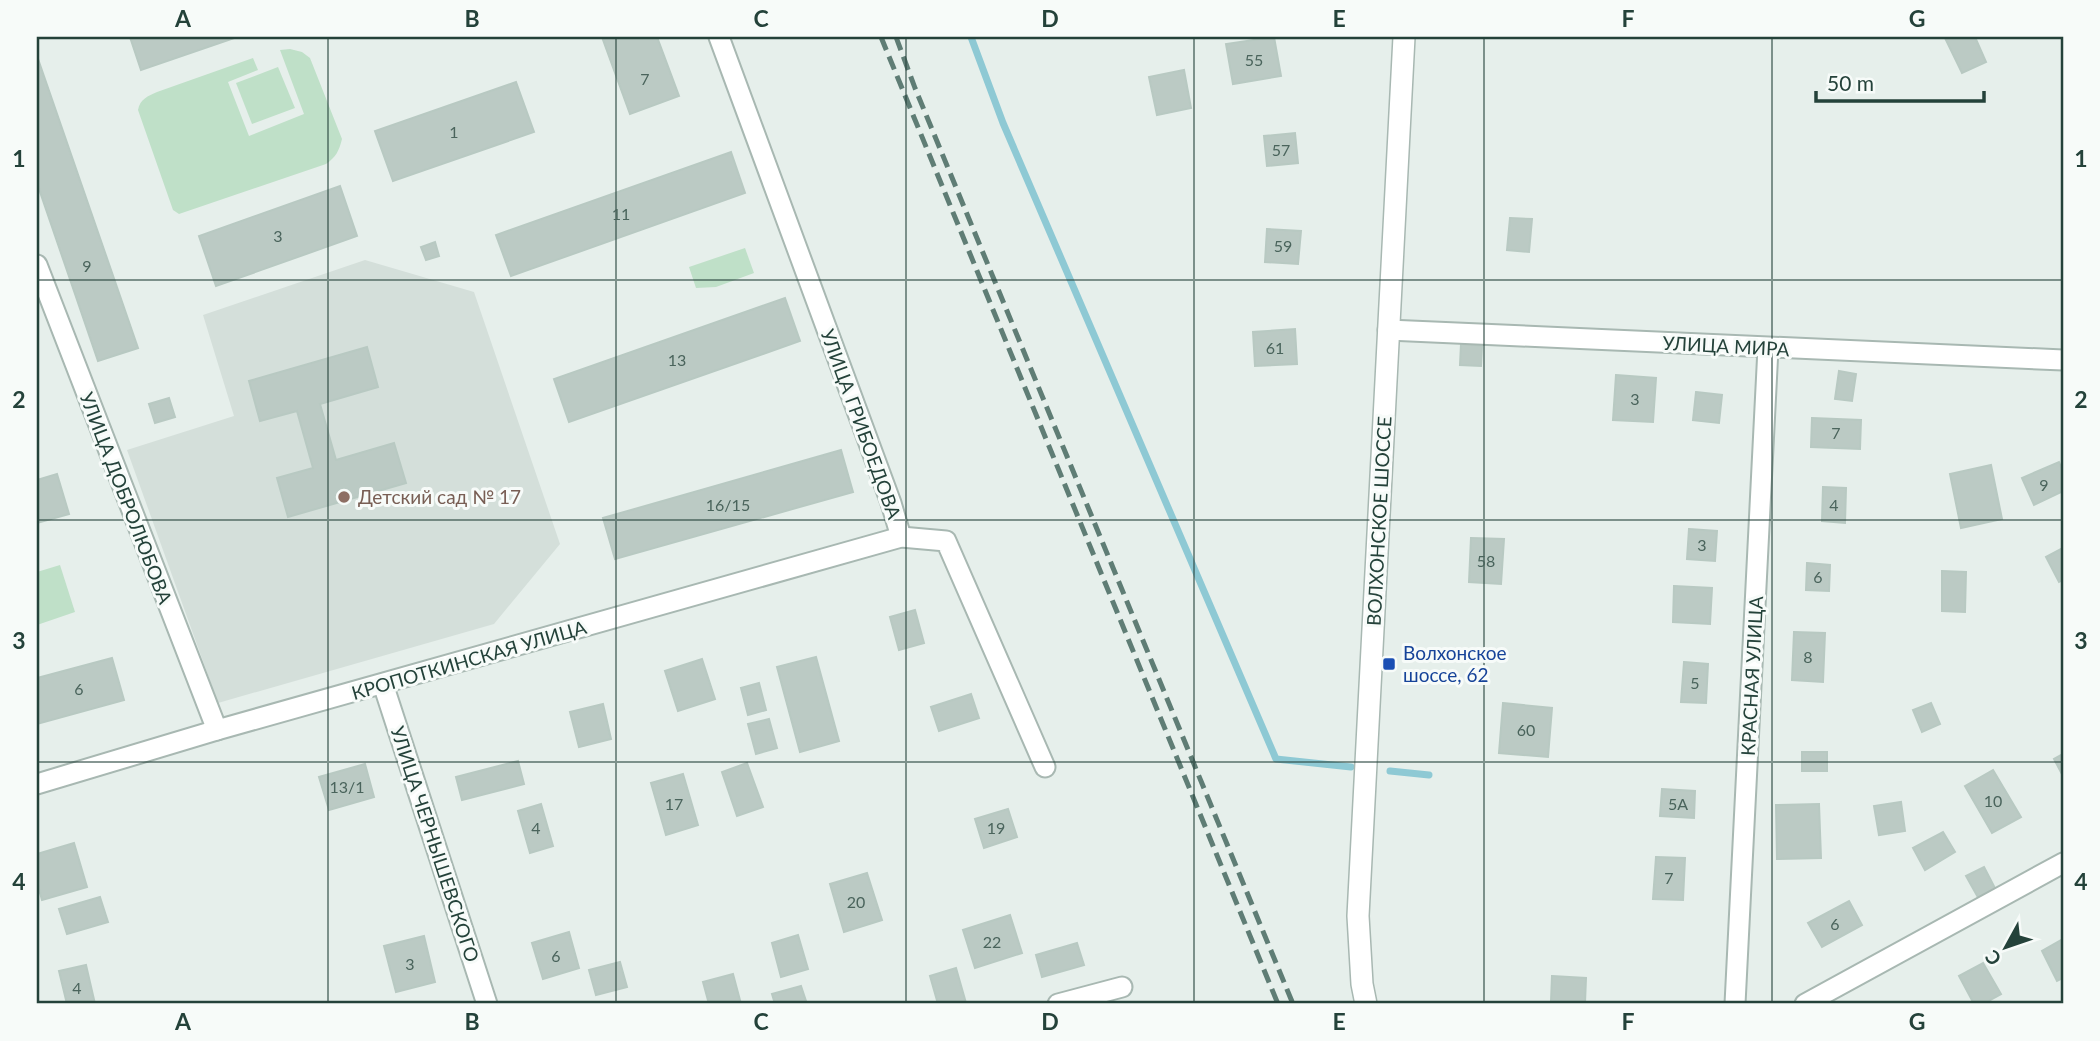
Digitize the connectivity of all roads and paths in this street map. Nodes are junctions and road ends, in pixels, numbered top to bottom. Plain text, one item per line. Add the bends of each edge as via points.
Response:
1 (719, 37) edge
2 (1404, 37) edge
3 (37, 265) edge
4 (1388, 330) junction
5 (1768, 348) junction
6 (2063, 360) edge
7 (901, 537) junction
8 (383, 684) junction
9 (217, 730) junction
10 (1045, 767) dead end
11 (37, 784) edge
12 (2063, 863) edge
13 (1122, 987) dead end
14 (487, 1004) edge
15 (1058, 1004) edge
16 (1366, 1004) edge
17 (1735, 1004) edge
18 (1805, 1004) edge

1 - 7 street, УЛИЦА ГРИБОЕДОВА
2 - 4 street, ВОЛХОНСКОЕ ШОССЕ
3 - 9 street, УЛИЦА ДОБРОЛЮБОВА
4 - 5 street, УЛИЦА МИРА
4 - 16 street, ВОЛХОНСКОЕ ШОССЕ via 1358,915
5 - 6 street, УЛИЦА МИРА
5 - 17 street, КРАСНАЯ УЛИЦА
7 - 8 street, КРОПОТКИНСКАЯ УЛИЦА
7 - 10 street, УЛИЦА ГРИБОЕДОВА via 946,541
8 - 9 street, КРОПОТКИНСКАЯ УЛИЦА
8 - 14 street, УЛИЦА ЧЕРНЫШЕВСКОГО
9 - 11 street, КРОПОТКИНСКАЯ УЛИЦА
12 - 18 street
13 - 15 street

